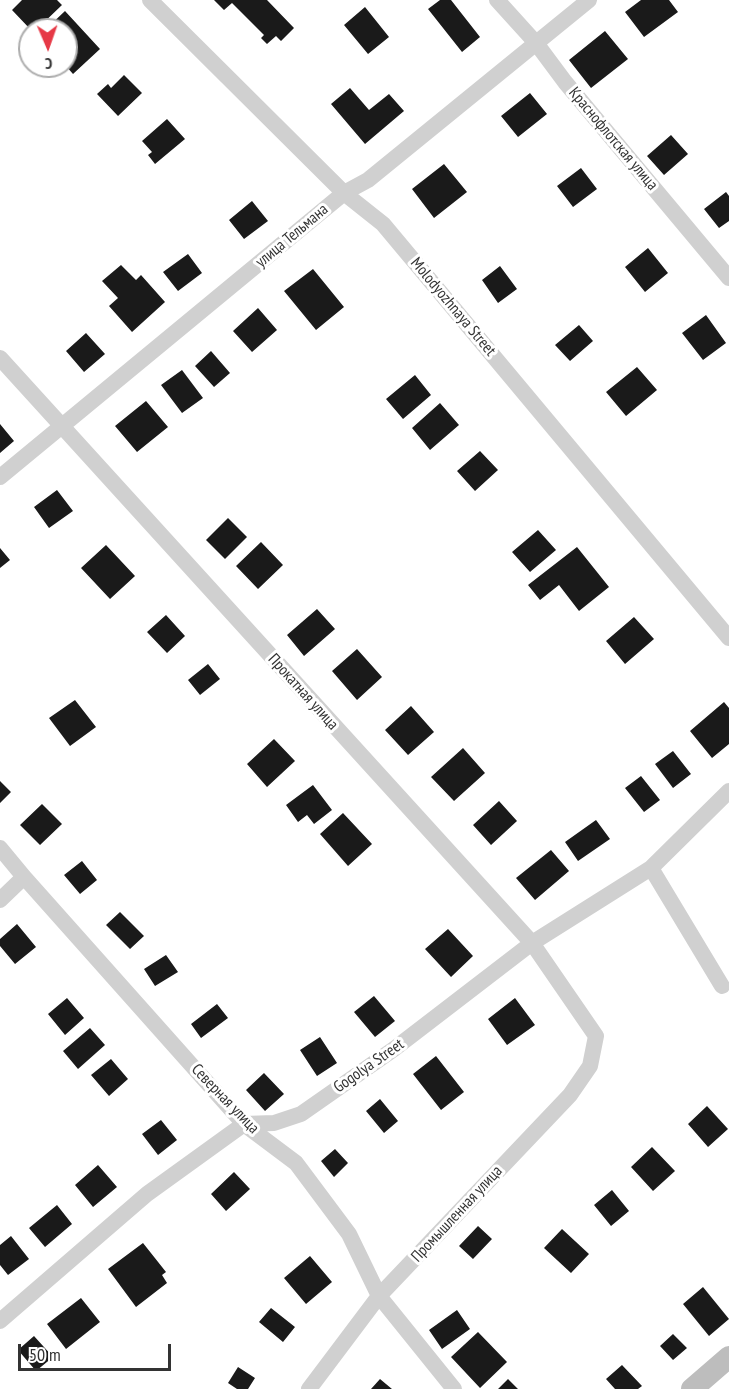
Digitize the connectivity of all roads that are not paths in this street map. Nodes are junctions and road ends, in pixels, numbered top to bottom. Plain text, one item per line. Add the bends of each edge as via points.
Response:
1 (150, 0) edge
2 (497, 0) edge
3 (589, 0) edge
4 (536, 43) junction
5 (344, 193) junction
6 (729, 278) edge
7 (0, 358) edge
8 (62, 427) junction
9 (0, 477) edge
10 (729, 638) edge
11 (729, 791) edge
12 (0, 848) edge
13 (651, 868) junction
14 (24, 878) junction
15 (0, 900) edge
16 (532, 943) junction
17 (722, 986) dead end
18 (596, 1035) joint
19 (244, 1124) junction
20 (379, 1296) junction
21 (0, 1321) edge
22 (729, 1357) edge
23 (309, 1389) edge
24 (454, 1389) edge
25 (692, 1389) edge

1 - 5 street, Molodyozhnaya Street
2 - 4 street, Краснофлотская улица
3 - 4 street, улица Тельмана
4 - 5 street, улица Тельмана via 368,180
4 - 6 street, Краснофлотская улица
5 - 8 street, улица Тельмана
5 - 10 street, Molodyozhnaya Street via 383,224
7 - 8 street, Прокатная улица
8 - 9 street, улица Тельмана
8 - 16 street, Прокатная улица
11 - 13 street, Gogolya Street
12 - 14 street, Северная улица
13 - 16 street, Gogolya Street
13 - 17 street
14 - 15 street
14 - 19 street, Северная улица
16 - 18 street, Прокатная улица
16 - 19 street, Gogolya Street via 394,1049 301,1114 274,1123
18 - 20 street, Промышленная улица via 590,1066 570,1095
19 - 20 street, Северная улица via 296,1163 349,1234
19 - 21 street via 147,1194
20 - 23 street, Промышленная улица
20 - 24 street, Северная улица
22 - 25 street

